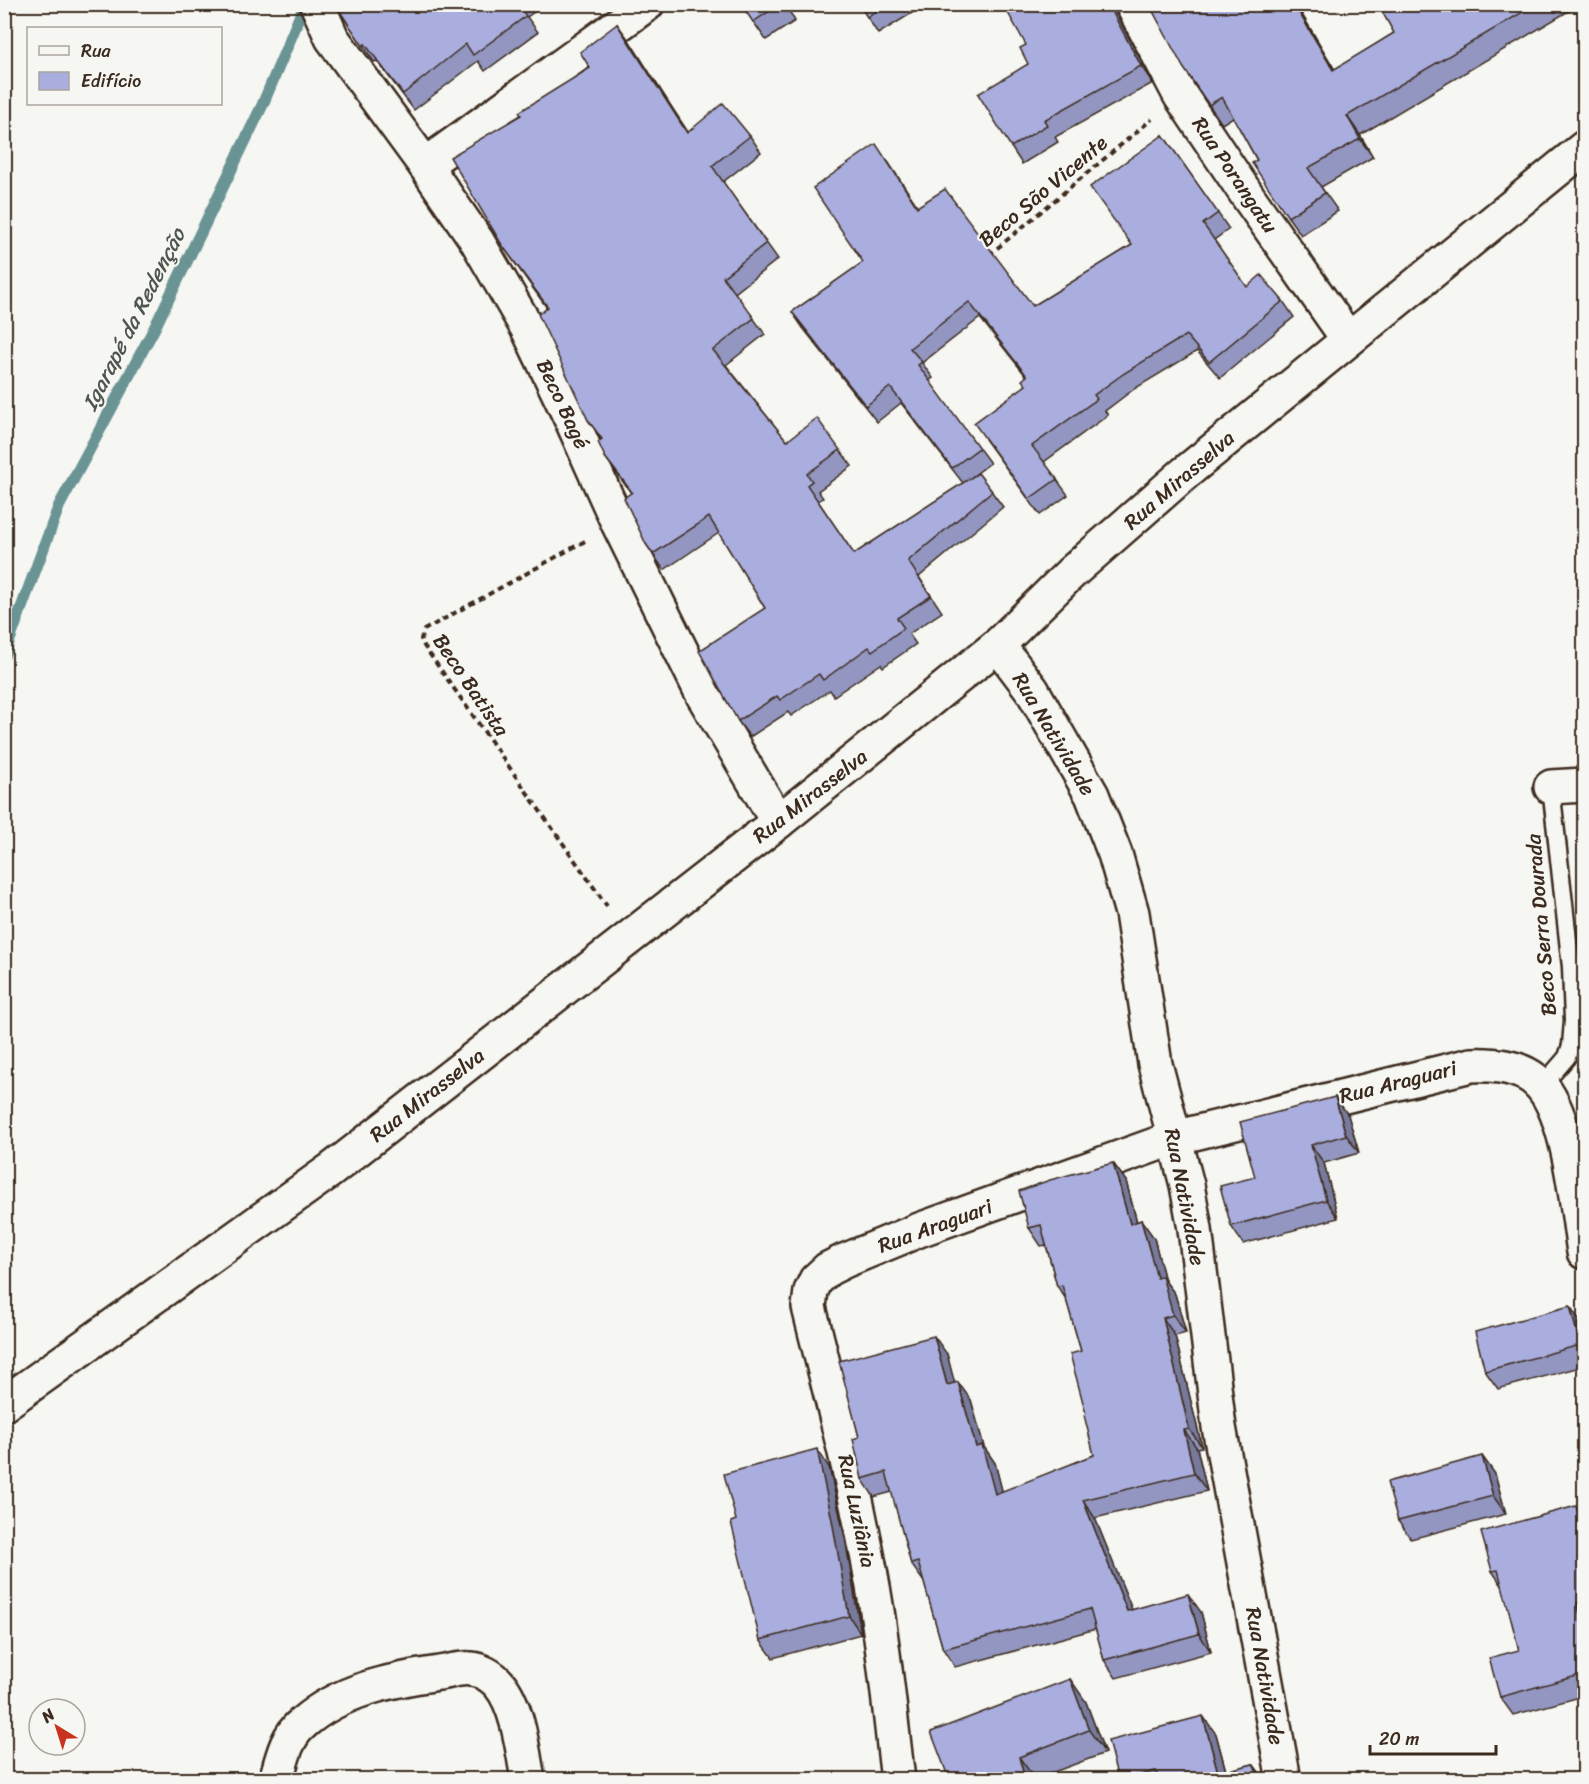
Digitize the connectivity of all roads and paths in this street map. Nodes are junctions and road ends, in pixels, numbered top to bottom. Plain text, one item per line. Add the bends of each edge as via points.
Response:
1 (317, 4) edge
2 (646, 4) edge
3 (1132, 4) edge
4 (1180, 95) junction
5 (1584, 148) edge
6 (425, 165) junction
7 (988, 256) edge
8 (1348, 339) junction
9 (618, 523) junction
10 (998, 645) junction
11 (1584, 785) edge
12 (1551, 787) joint
13 (778, 822) junction
14 (629, 938) junction
15 (1542, 1086) junction
16 (1174, 1138) junction
17 (1584, 1252) edge
18 (844, 1261) joint
19 (4, 1404) edge
20 (276, 1779) edge
21 (528, 1779) edge
22 (898, 1779) edge
23 (1284, 1779) edge

1 - 6 street, Beco Bagé via 332,38
2 - 6 street
3 - 4 street, Rua Porangatu
4 - 7 path, Beco São Vicente
4 - 8 street, Rua Porangatu
5 - 8 street, Rua Mirasselva
6 - 9 street, Beco Bagé via 477,241 529,331
8 - 10 street, Rua Mirasselva via 1185,473 1071,573
9 - 13 street, Beco Bagé via 703,695
9 - 14 path, Beco Batista via 424,630 421,639
10 - 13 street, Rua Mirasselva
10 - 16 street, Rua Natividade via 1032,690 1065,745 1092,795 1115,854 1132,913 1155,1064
11 - 12 street
12 - 15 lane, Beco Serra Dourada via 1571,967 1573,1021 1567,1057
13 - 14 street, Rua Mirasselva
14 - 19 street, Rua Mirasselva via 331,1170
15 - 16 street, Rua Araguari via 1521,1072 1497,1064 1471,1065
15 - 17 street via 1557,1111 1565,1140
16 - 18 street, Rua Araguari
16 - 23 street, Rua Natividade via 1195,1229 1219,1427
18 - 22 street, Rua Luziânia via 816,1280 809,1307 866,1550
20 - 21 street via 292,1734 335,1701 373,1686 470,1668 484,1672 508,1697

